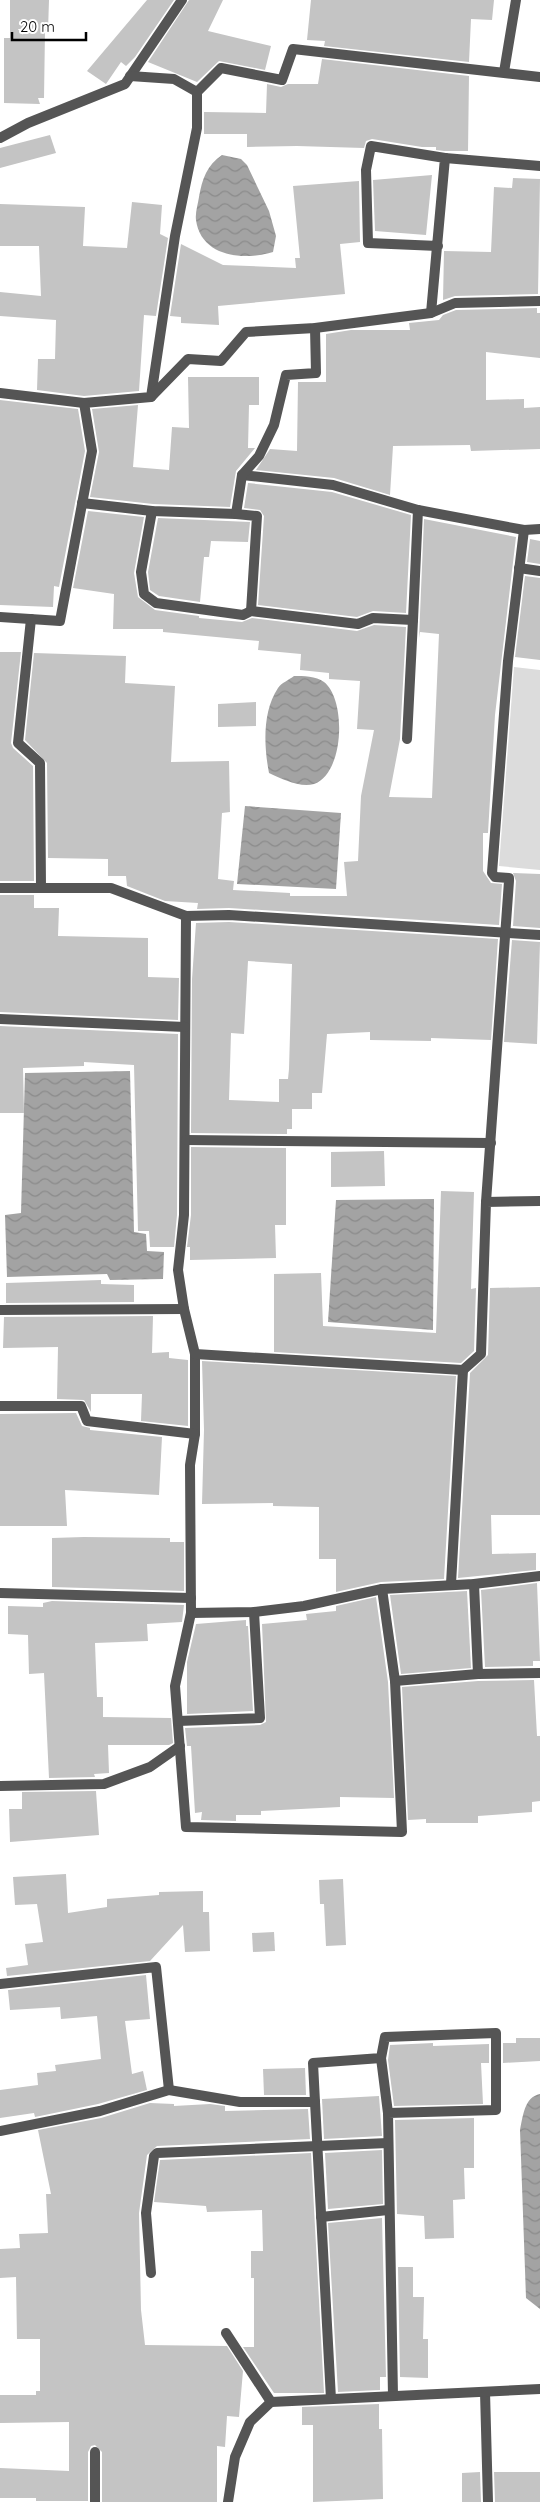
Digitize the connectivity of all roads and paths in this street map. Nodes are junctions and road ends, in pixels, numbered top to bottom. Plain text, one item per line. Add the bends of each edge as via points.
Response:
1 (182, 0) edge
2 (516, 0) edge
3 (504, 72) junction
4 (130, 76) junction
5 (540, 77) edge
6 (197, 92) junction
7 (0, 138) edge
8 (445, 158) junction
9 (540, 166) edge
10 (438, 246) junction
11 (540, 301) edge
12 (432, 313) junction
13 (315, 328) junction
14 (0, 393) edge
15 (151, 397) junction
16 (84, 403) junction
17 (242, 475) junction
18 (82, 503) junction
19 (418, 510) junction
20 (152, 511) junction
21 (236, 514) junction
22 (540, 529) edge
23 (524, 530) junction
24 (519, 568) junction
25 (540, 571) edge
26 (251, 611) junction
27 (0, 617) edge
28 (31, 619) junction
29 (413, 620) junction
30 (407, 739) dead end
31 (0, 888) edge
32 (41, 888) junction
33 (186, 916) junction
34 (504, 932) junction
35 (540, 934) edge
36 (0, 1019) edge
37 (185, 1027) junction
38 (186, 1140) junction
39 (491, 1143) junction
40 (540, 1201) edge
41 (486, 1202) junction
42 (184, 1309) junction
43 (0, 1310) edge
44 (195, 1354) junction
45 (463, 1370) junction
46 (0, 1406) edge
47 (195, 1434) junction
48 (540, 1576) edge
49 (451, 1584) junction
50 (474, 1584) junction
51 (382, 1589) junction
52 (0, 1593) edge
53 (191, 1598) junction
54 (254, 1612) junction
55 (191, 1613) junction
56 (540, 1673) edge
57 (478, 1674) junction
58 (395, 1681) junction
59 (178, 1721) junction
60 (180, 1746) junction
61 (0, 1786) edge
62 (0, 1984) edge
63 (381, 2058) junction
64 (169, 2090) junction
65 (315, 2102) junction
66 (388, 2113) junction
67 (0, 2131) edge
68 (388, 2143) junction
69 (317, 2147) junction
70 (388, 2210) junction
71 (321, 2218) junction
72 (151, 2273) dead end
73 (226, 2332) dead end
74 (540, 2389) edge
75 (485, 2392) junction
76 (393, 2396) junction
77 (331, 2399) junction
78 (271, 2402) junction
79 (95, 2452) dead end
80 (95, 2502) edge
81 (228, 2502) edge
82 (488, 2502) edge

1 - 4 street
2 - 3 street
3 - 5 street
3 - 6 street via 293,49 282,80 221,68
4 - 6 street via 174,79
4 - 7 street via 125,84 28,123
6 - 15 street via 197,128 175,236
8 - 9 street
8 - 10 street
8 - 10 street via 371,146 366,170 368,243
10 - 12 street
11 - 12 street via 456,303
12 - 13 street
13 - 15 street via 246,332 222,361 188,359
13 - 17 street via 316,373 286,375 274,424 260,456
14 - 16 street
15 - 16 street
16 - 18 street via 92,451
17 - 19 street via 333,486
17 - 21 street
18 - 20 street
18 - 28 street via 60,622
19 - 23 street
19 - 29 street
20 - 21 street
20 - 26 street via 141,572 144,594 156,603 243,616
21 - 26 street via 257,516
22 - 23 street
23 - 24 street
24 - 25 street
24 - 34 street via 508,661 492,873 494,877 509,878
26 - 29 street via 358,624 373,618
27 - 28 street
28 - 32 street via 18,743 40,763
29 - 30 street
31 - 32 street
32 - 33 street via 111,888
33 - 34 street via 229,915
33 - 37 street
34 - 35 street
34 - 39 street
36 - 37 street
37 - 38 street
38 - 39 street
38 - 42 street via 184,1215 178,1270
39 - 41 street
40 - 41 street
41 - 45 street via 481,1354
42 - 43 street
42 - 44 street
44 - 45 street
44 - 47 street
45 - 49 street
46 - 47 street via 81,1406 87,1421
47 - 53 street via 190,1465
48 - 50 street
49 - 50 street
49 - 51 street
50 - 57 street
51 - 54 street via 304,1606
51 - 58 street
52 - 53 street
53 - 55 street
54 - 55 street
54 - 59 street via 260,1718
55 - 59 street via 175,1686
56 - 57 street
57 - 58 street
58 - 60 street via 402,1832 186,1827
59 - 60 street
60 - 61 street via 150,1767 104,1784
62 - 64 street via 156,1967
63 - 65 street via 313,2063
63 - 66 street
63 - 66 street via 386,2037 496,2033 496,2110
64 - 65 street via 240,2102
64 - 67 street via 100,2111
65 - 69 street
66 - 68 street
68 - 69 street
68 - 70 street
69 - 71 street
69 - 72 street via 157,2153 146,2213
70 - 71 street
70 - 76 street
71 - 77 street
73 - 78 street
74 - 75 street
75 - 76 street
75 - 82 street
76 - 77 street
77 - 78 street
78 - 81 street via 250,2422 235,2457
79 - 80 street

